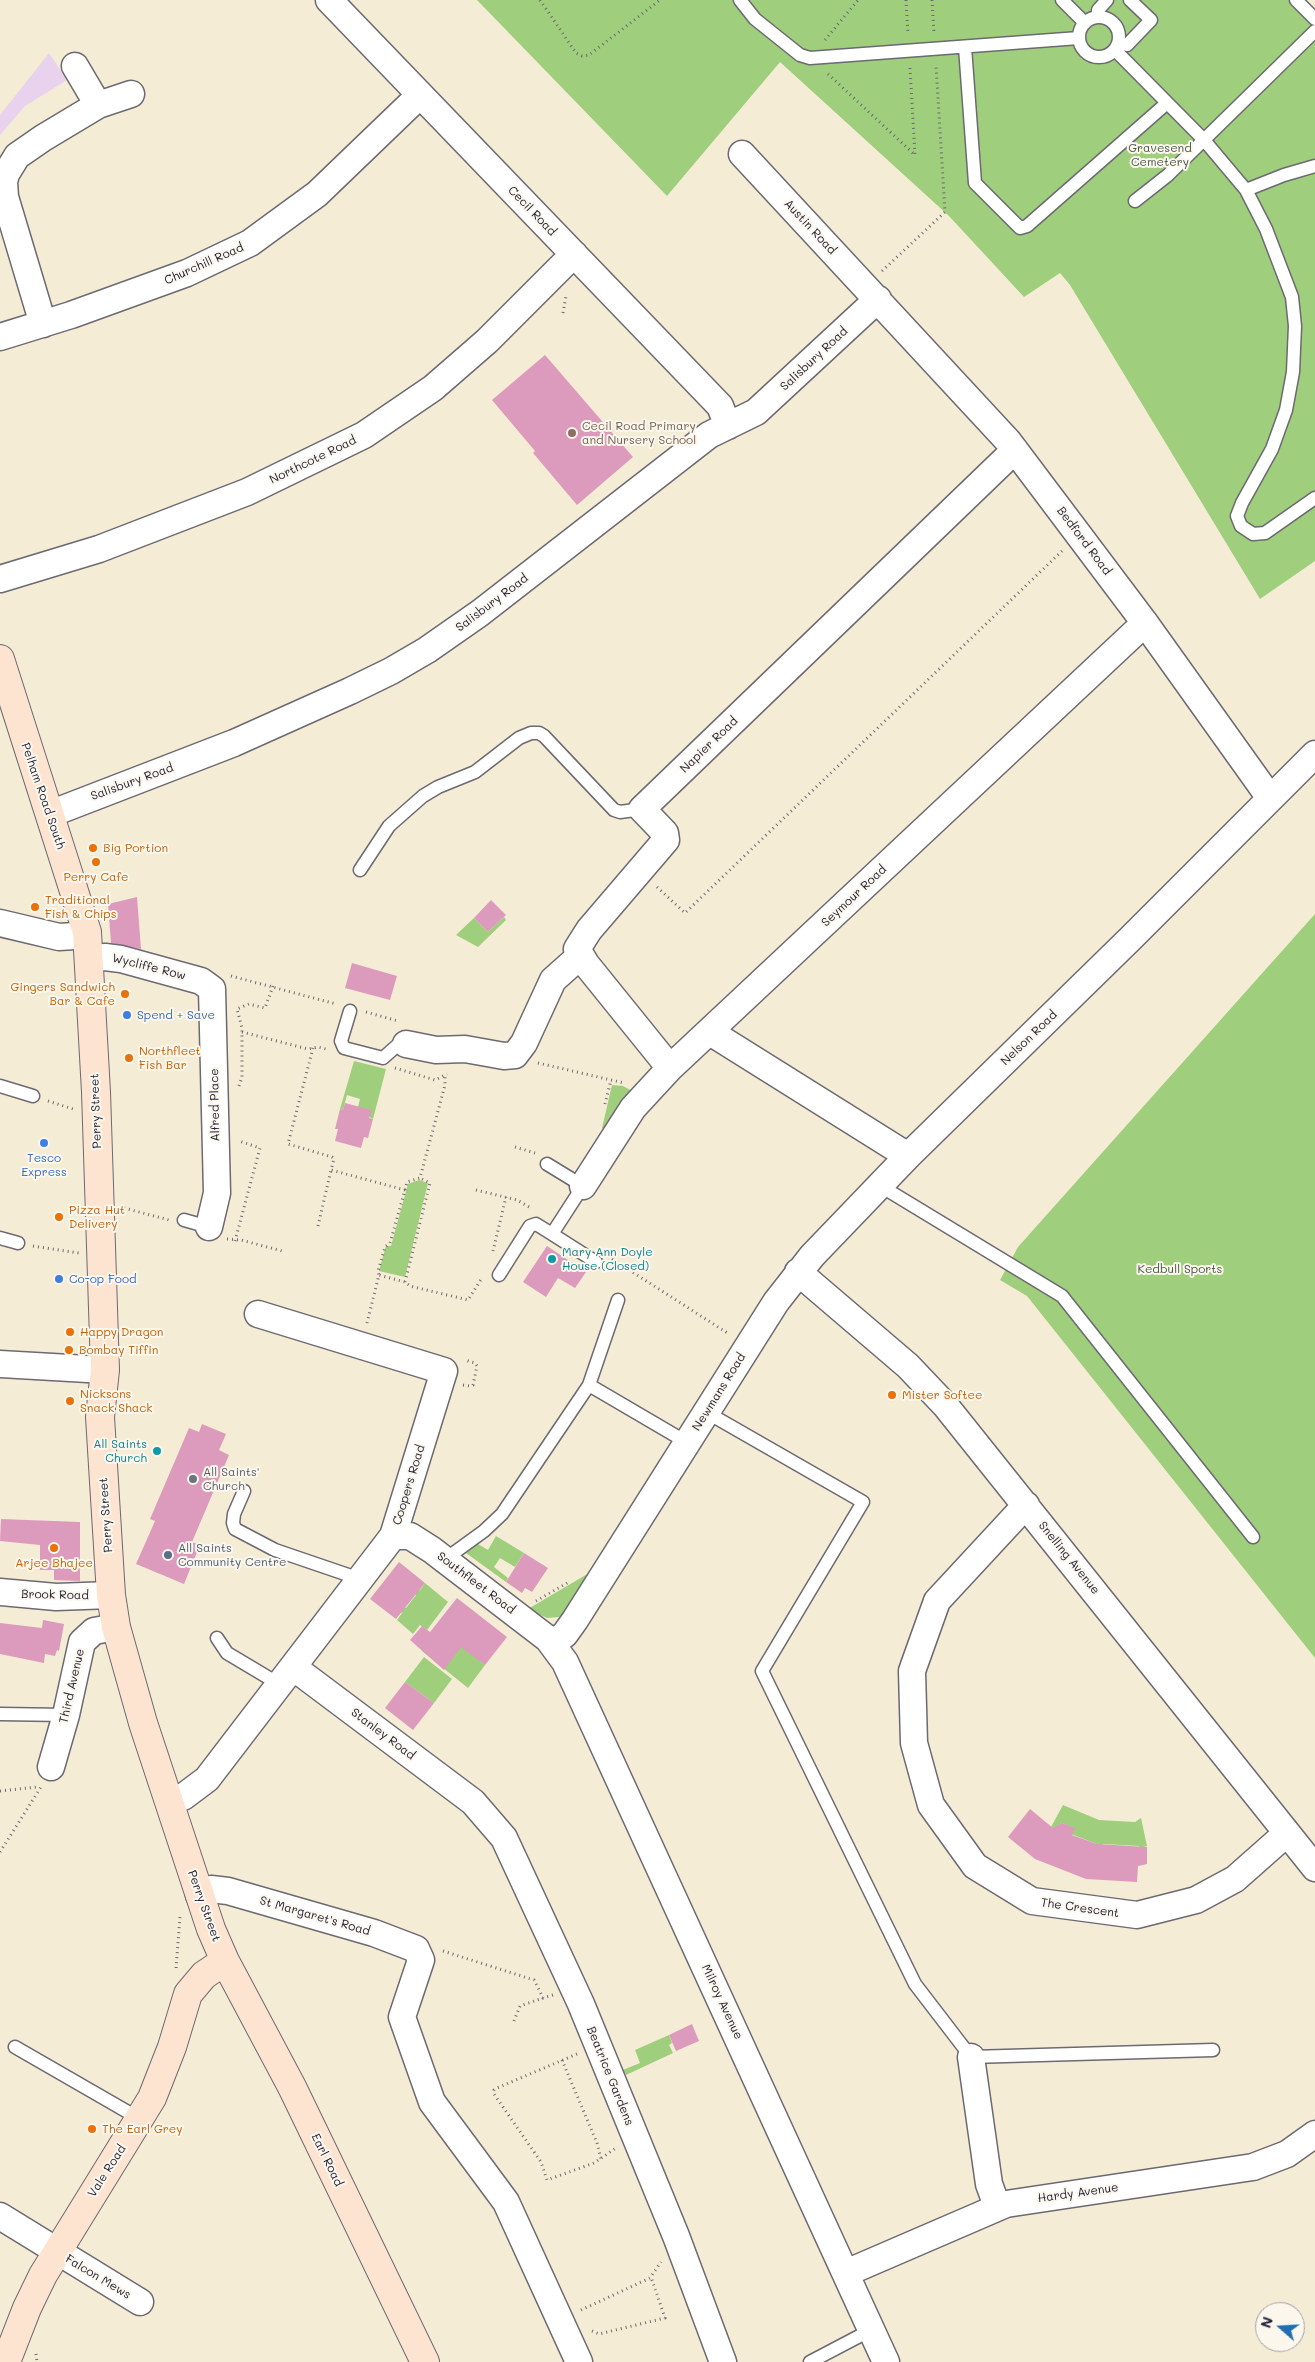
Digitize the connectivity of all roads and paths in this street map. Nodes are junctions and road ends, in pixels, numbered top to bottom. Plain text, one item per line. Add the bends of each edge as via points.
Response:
1 (329, 0) edge
2 (540, 0) edge
3 (660, 0) edge
4 (740, 0) edge
5 (858, 0) edge
6 (906, 0) edge
7 (932, 0) edge
8 (1062, 0) edge
9 (1107, 0) edge
10 (1130, 0) edge
11 (1296, 0) edge
12 (1098, 17) junction
13 (1315, 19) edge
14 (1085, 22) junction
15 (1315, 31) edge
16 (1079, 38) junction
17 (1117, 46) junction
18 (965, 47) junction
19 (936, 49) junction
20 (909, 51) junction
21 (810, 58) junction
22 (75, 66) dead end
23 (132, 94) dead end
24 (420, 95) junction
25 (1167, 103) junction
26 (98, 104) junction
27 (1204, 140) junction
28 (742, 154) dead end
29 (1315, 166) edge
30 (1246, 190) junction
31 (1134, 201) dead end
32 (574, 254) junction
33 (878, 299) junction
34 (43, 324) junction
35 (0, 338) edge
36 (728, 426) junction
37 (1015, 450) junction
38 (1315, 498) edge
39 (1080, 534) junction
40 (0, 579) edge
41 (1145, 623) junction
42 (0, 659) edge
43 (1315, 754) edge
44 (1270, 798) junction
45 (642, 810) junction
46 (50, 814) junction
47 (360, 870) dead end
48 (640, 872) junction
49 (0, 923) edge
50 (88, 945) junction
51 (580, 956) junction
52 (216, 979) junction
53 (273, 986) junction
54 (350, 1009) junction
55 (242, 1032) junction
56 (710, 1032) junction
57 (405, 1034) junction
58 (342, 1047) junction
59 (313, 1048) junction
60 (670, 1068) junction
61 (445, 1076) dead end
62 (611, 1080) dead end
63 (0, 1086) edge
64 (237, 1094) dead end
65 (33, 1096) joint
66 (605, 1106) dead end
67 (80, 1111) dead end
68 (234, 1139) dead end
69 (515, 1147) dead end
70 (908, 1156) junction
71 (545, 1160) joint
72 (331, 1170) junction
73 (420, 1178) junction
74 (879, 1185) junction
75 (583, 1186) junction
76 (405, 1190) junction
77 (476, 1190) dead end
78 (506, 1197) junction
79 (536, 1211) dead end
80 (184, 1220) dead end
81 (318, 1226) dead end
82 (209, 1227) joint
83 (552, 1234) junction
84 (0, 1238) edge
85 (234, 1241) dead end
86 (18, 1242) joint
87 (81, 1244) dead end
88 (491, 1258) dead end
89 (600, 1258) joint
90 (798, 1272) junction
91 (380, 1275) junction
92 (499, 1275) dead end
93 (483, 1277) dead end
94 (405, 1282) junction
95 (618, 1300) dead end
96 (258, 1314) dead end
97 (736, 1338) dead end
98 (361, 1346) junction
99 (0, 1364) edge
100 (104, 1370) junction
101 (589, 1385) junction
102 (706, 1412) junction
103 (688, 1443) junction
104 (244, 1491) dead end
105 (1026, 1505) junction
106 (393, 1536) junction
107 (1253, 1537) dead end
108 (444, 1560) junction
109 (360, 1579) junction
110 (572, 1580) dead end
111 (0, 1592) edge
112 (111, 1595) junction
113 (532, 1604) dead end
114 (116, 1627) junction
115 (217, 1638) dead end
116 (553, 1644) junction
117 (286, 1675) junction
118 (0, 1714) edge
119 (66, 1715) junction
120 (46, 1776) joint
121 (0, 1791) edge
122 (169, 1799) junction
123 (33, 1801) dead end
124 (473, 1802) joint
125 (1287, 1833) junction
126 (0, 1852) edge
127 (1315, 1868) edge
128 (198, 1894) junction
129 (180, 1914) dead end
130 (429, 1955) junction
131 (225, 1961) junction
132 (176, 1971) dead end
133 (539, 1989) dead end
134 (543, 1998) dead end
135 (514, 2021) dead end
136 (16, 2047) dead end
137 (1213, 2050) dead end
138 (578, 2053) dead end
139 (971, 2057) junction
140 (562, 2060) junction
141 (140, 2119) junction
142 (1315, 2134) edge
143 (622, 2150) dead end
144 (601, 2159) junction
145 (997, 2206) junction
146 (0, 2216) edge
147 (56, 2252) junction
148 (662, 2260) dead end
149 (846, 2273) junction
150 (651, 2277) junction
151 (140, 2302) dead end
152 (584, 2316) dead end
153 (590, 2330) dead end
154 (871, 2330) junction
155 (37, 2346) dead end
156 (37, 2361) edge
157 (6, 2362) edge
158 (425, 2362) edge
159 (579, 2362) edge
160 (723, 2362) edge
161 (810, 2362) edge
162 (886, 2362) edge

1 - 24 street, Cecil Road
2 - 3 path via 576,54 582,56 589,55
4 - 21 lane via 755,19 800,54
5 - 21 path
6 - 20 path
7 - 19 path
8 - 14 lane
9 - 12 lane via 1098,10
10 - 17 lane via 1151,20 1127,45
11 - 13 lane
12 - 14 lane
12 - 17 lane via 1111,20 1116,25 1119,31
14 - 16 lane
15 - 27 lane
16 - 17 lane via 1083,49 1093,57 1105,57
16 - 18 lane
17 - 25 lane
18 - 19 lane
18 - 25 lane via 975,182 1020,228 1027,226
19 - 20 lane
19 - 33 path via 945,212 877,275
20 - 21 lane
20 - 21 path via 915,155
22 - 26 street
23 - 26 street
24 - 32 street, Cecil Road
24 - 34 street, Churchill Road via 316,194 250,243 203,267
25 - 27 lane
26 - 34 street via 17,156 8,168 4,182 5,197
27 - 30 lane
27 - 31 lane via 1168,175
28 - 33 street, Austin Road
29 - 30 lane
30 - 38 lane via 1286,278 1295,326 1293,372 1286,410 1272,449 1237,516 1241,526 1253,534 1265,533
32 - 36 street, Cecil Road via 720,406
32 - 40 street, Northcote Road via 433,388 364,435 247,492 99,549
33 - 36 street, Salisbury Road via 762,408
33 - 37 street, Bedford Road
34 - 35 street, Churchill Road
36 - 46 street, Salisbury Road via 709,435 472,619 391,671 234,744
37 - 39 street, Bedford Road
37 - 45 street, Napier Road
39 - 41 street, Bedford Road
39 - 48 path via 685,913
41 - 44 street, Bedford Road
41 - 56 street, Seymour Road
42 - 46 street, Pelham Road South
43 - 44 street, Nelson Road
44 - 70 street, Nelson Road
45 - 47 lane via 614,810 544,736 530,733 475,772 423,796 389,826
45 - 48 street via 666,838
46 - 50 street, Pelham Road South
48 - 51 street via 580,941 577,949
49 - 50 street, Wycliffe Row via 58,937 75,936
50 - 52 street, Wycliffe Row via 105,957
50 - 100 street, Perry Street
51 - 57 street via 553,980 524,1043 515,1055 466,1049 436,1050
51 - 60 street
52 - 53 path
52 - 82 street, Alfred Place via 212,994 217,1193
53 - 54 path
53 - 55 path via 265,1008 250,1004 237,1009
54 - 57 path
54 - 58 lane
55 - 59 path
55 - 64 path via 242,1077
56 - 60 street, Seymour Road
56 - 70 street
57 - 58 lane via 383,1058
58 - 59 path via 333,1050
59 - 72 path via 288,1144 332,1157
60 - 75 street, Seymour Road via 633,1108
61 - 73 path
62 - 66 path
63 - 65 lane
65 - 67 path
68 - 85 path via 260,1148
69 - 71 path
70 - 74 street, Newmans Road
71 - 75 lane
72 - 76 path
72 - 81 path
73 - 76 path via 407,1182
73 - 94 path via 430,1183
74 - 90 street, Newmans Road
74 - 107 lane via 1062,1296
75 - 83 lane
76 - 91 path via 390,1243 385,1247 378,1271
77 - 78 path
78 - 79 path
78 - 88 path
80 - 82 lane
83 - 89 lane
83 - 92 lane via 532,1224
84 - 86 lane
86 - 87 path via 76,1253 82,1253
89 - 97 path
90 - 102 street, Newmans Road
90 - 105 street, Snelling Avenue via 920,1378
91 - 94 path
91 - 98 path
93 - 94 path via 468,1300
95 - 101 lane
96 - 98 street, Coopers Road
98 - 106 street, Coopers Road via 444,1371
99 - 100 street
100 - 112 street, Perry Street via 100,1417
101 - 103 lane
101 - 108 lane via 502,1514
102 - 103 street, Newmans Road
102 - 139 lane via 863,1502 762,1671 915,1984
103 - 116 street, Newmans Road via 572,1624
104 - 109 lane via 234,1514 236,1529 275,1550
105 - 125 street, Snelling Avenue
105 - 125 street, The Crescent via 937,1602 912,1672 914,1743 931,1805 975,1866 1032,1901 1137,1915 1196,1900 1235,1879
106 - 108 street, Southfleet Road via 412,1537
106 - 109 street, Coopers Road
108 - 116 street, Southfleet Road
109 - 117 street, Coopers Road
110 - 113 path
111 - 112 street, Brook Road via 56,1597
112 - 114 street, Perry Street
114 - 119 street, Third Avenue via 94,1631 82,1642
114 - 122 street, Perry Street
115 - 117 lane via 227,1653
116 - 149 street, Milroy Avenue via 569,1668
117 - 122 street, Coopers Road via 207,1779 183,1797
117 - 124 street, Stanley Road
118 - 119 lane
119 - 120 street, Third Avenue
120 - 121 path
122 - 128 street, Perry Street
123 - 126 path
124 - 160 street, Beatrice Gardens via 504,1838 581,2004 676,2236
125 - 127 street, Snelling Avenue
128 - 130 street, St Margaret's Road via 211,1889 223,1890 411,1945 420,1954
128 - 131 street, Perry Street
129 - 132 path
130 - 133 path via 533,1980
130 - 159 street via 402,2014 432,2102 506,2202
131 - 141 street, Vale Road via 204,1975 188,1994 161,2077
131 - 158 street, Earl Road via 292,2087
134 - 135 path via 520,2006
136 - 141 lane
137 - 139 lane
138 - 140 path
139 - 145 street via 989,2184
140 - 144 path
140 - 144 path via 497,2088 494,2094 541,2162 548,2180
141 - 147 street, Vale Road
142 - 145 street, Hardy Avenue via 1287,2154 1253,2167
143 - 144 path via 614,2148
145 - 149 street, Hardy Avenue
146 - 147 street, Falcon Mews
147 - 151 street, Falcon Mews
147 - 157 street, Vale Road via 27,2308
148 - 150 path
149 - 154 street, Milroy Avenue
150 - 152 path via 581,2309
150 - 153 path via 665,2318 599,2334
154 - 161 lane
154 - 162 street, Milroy Avenue
155 - 156 path

